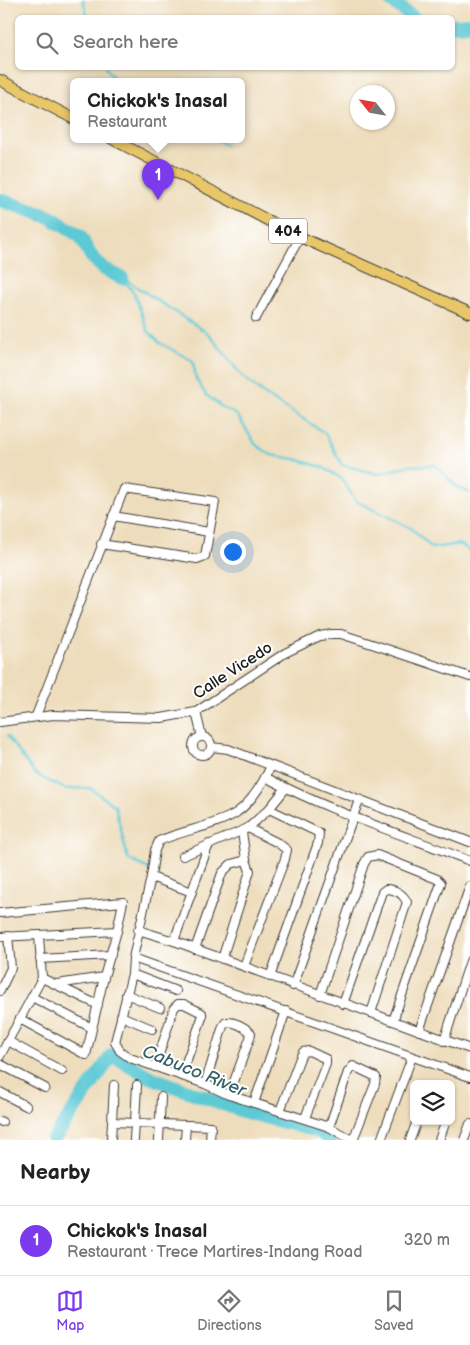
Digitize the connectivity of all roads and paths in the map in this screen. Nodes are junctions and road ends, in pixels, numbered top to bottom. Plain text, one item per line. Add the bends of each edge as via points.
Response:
1 (0, 80) edge
2 (70, 117) edge
3 (120, 143) edge
4 (300, 237) junction
5 (470, 313) edge
6 (256, 318) dead end
7 (113, 516) junction
8 (209, 532) junction
9 (102, 544) junction
10 (470, 677) edge
11 (196, 712) junction
12 (36, 716) junction
13 (0, 722) edge
14 (202, 737) junction
15 (211, 746) junction
16 (271, 766) junction
17 (266, 777) junction
18 (286, 788) junction
19 (359, 800) junction
20 (269, 809) junction
21 (352, 817) junction
22 (245, 830) junction
23 (470, 842) edge
24 (209, 844) junction
25 (183, 856) dead end
26 (246, 860) junction
27 (470, 861) edge
28 (151, 877) junction
29 (470, 886) edge
30 (192, 892) junction
31 (0, 913) edge
32 (138, 930) junction
33 (117, 931) junction
34 (4, 936) edge
35 (39, 936) junction
36 (174, 941) junction
37 (195, 949) junction
38 (111, 954) junction
39 (133, 958) junction
40 (40, 959) junction
41 (222, 959) junction
42 (470, 961) edge
43 (244, 966) junction
44 (132, 974) junction
45 (104, 977) junction
46 (270, 977) junction
47 (42, 978) junction
48 (57, 984) junction
49 (293, 986) junction
50 (0, 991) edge
51 (176, 991) dead end
52 (126, 994) junction
53 (320, 995) junction
54 (32, 997) junction
55 (343, 1004) junction
56 (98, 1005) junction
57 (160, 1008) dead end
58 (286, 1011) junction
59 (371, 1013) junction
60 (121, 1016) junction
61 (20, 1019) junction
62 (393, 1021) junction
63 (92, 1028) junction
64 (152, 1029) dead end
65 (419, 1031) junction
66 (8, 1041) junction
67 (444, 1041) junction
68 (470, 1049) edge
69 (0, 1056) edge
70 (412, 1057) junction
71 (0, 1064) edge
72 (155, 1066) junction
73 (62, 1071) dead end
74 (181, 1076) junction
75 (470, 1077) edge
76 (205, 1084) junction
77 (114, 1085) dead end
78 (137, 1085) dead end
79 (46, 1088) dead end
80 (0, 1092) edge
81 (229, 1094) junction
82 (161, 1098) dead end
83 (254, 1103) junction
84 (26, 1106) dead end
85 (280, 1111) junction
86 (305, 1118) junction
87 (112, 1122) junction
88 (135, 1123) junction
89 (160, 1123) junction
90 (470, 1124) edge
91 (186, 1125) junction
92 (416, 1125) edge
93 (445, 1125) edge
94 (329, 1127) junction
95 (111, 1140) edge
96 (134, 1140) edge
97 (159, 1140) edge
98 (185, 1140) edge
99 (210, 1140) edge
100 (352, 1140) edge
101 (381, 1140) edge
102 (410, 1140) edge
103 (439, 1140) edge
104 (464, 1140) edge

1 - 2 main road
3 - 4 main road, 404
4 - 5 main road, 404
4 - 6 street
7 - 8 street
7 - 8 street via 124,489 215,502
7 - 9 street
8 - 9 street via 205,556 197,559
9 - 12 street
10 - 11 street, Calle Vicedo via 341,634 332,634 320,636 285,653
11 - 12 street, Calle Vicedo via 161,718
11 - 14 street
12 - 13 street, Calle Vicedo
14 - 15 street via 209,739
14 - 15 street via 193,743 196,752 205,754
15 - 16 street via 228,749
16 - 17 street
16 - 19 street
17 - 18 street
17 - 28 street via 248,801 227,818 159,841
18 - 20 street
18 - 21 street
19 - 21 street
19 - 23 street
20 - 22 street
20 - 46 street via 319,833
21 - 27 street
21 - 49 street
22 - 24 street
22 - 26 street
22 - 43 street via 287,850
24 - 25 street
24 - 30 street
26 - 37 street via 231,864 222,873
26 - 41 street via 250,871
28 - 30 street
28 - 32 street
29 - 65 street
30 - 36 street
31 - 33 street via 123,902
32 - 36 street
32 - 39 street
33 - 35 street
33 - 38 street
34 - 35 street
34 - 50 street via 12,968
35 - 40 street
36 - 37 street
37 - 41 street
38 - 40 street
38 - 45 street
39 - 44 street
39 - 58 street
40 - 47 street
41 - 43 street
42 - 67 street
43 - 46 street
44 - 51 street
44 - 52 street
45 - 48 street
45 - 56 street
46 - 49 street
47 - 48 street
47 - 54 street
48 - 56 street
49 - 53 street
52 - 57 street
52 - 60 street
53 - 55 street
53 - 62 street via 364,864 368,857 377,856 441,883
54 - 61 street
54 - 63 street
55 - 59 street
55 - 59 street via 382,892 392,889 404,896 407,902
56 - 63 street
58 - 70 street
58 - 83 street
59 - 62 street
60 - 64 street
60 - 72 street via 117,1047 125,1055
61 - 63 street via 86,1055
61 - 66 street
62 - 65 street
65 - 67 street
66 - 69 street
66 - 73 street
67 - 68 street
70 - 75 street
70 - 101 street
71 - 79 street
72 - 74 street
72 - 74 street via 174,1008 184,1004 202,1013 202,1018
74 - 76 street
76 - 81 street
76 - 81 street via 226,1022 247,1029 250,1038
77 - 87 street
78 - 88 street
80 - 84 street
81 - 83 street
82 - 89 street
83 - 85 street
85 - 86 street
85 - 86 street via 300,1058 303,1052 309,1051 326,1059 326,1064
86 - 94 street
87 - 88 street
87 - 95 street
88 - 89 street
88 - 96 street
89 - 91 street
89 - 97 street
90 - 104 street
91 - 98 street
91 - 99 street via 211,1126
92 - 102 street
93 - 103 street
94 - 100 street
94 - 100 street via 348,1072 353,1066 371,1074 376,1077 375,1084

